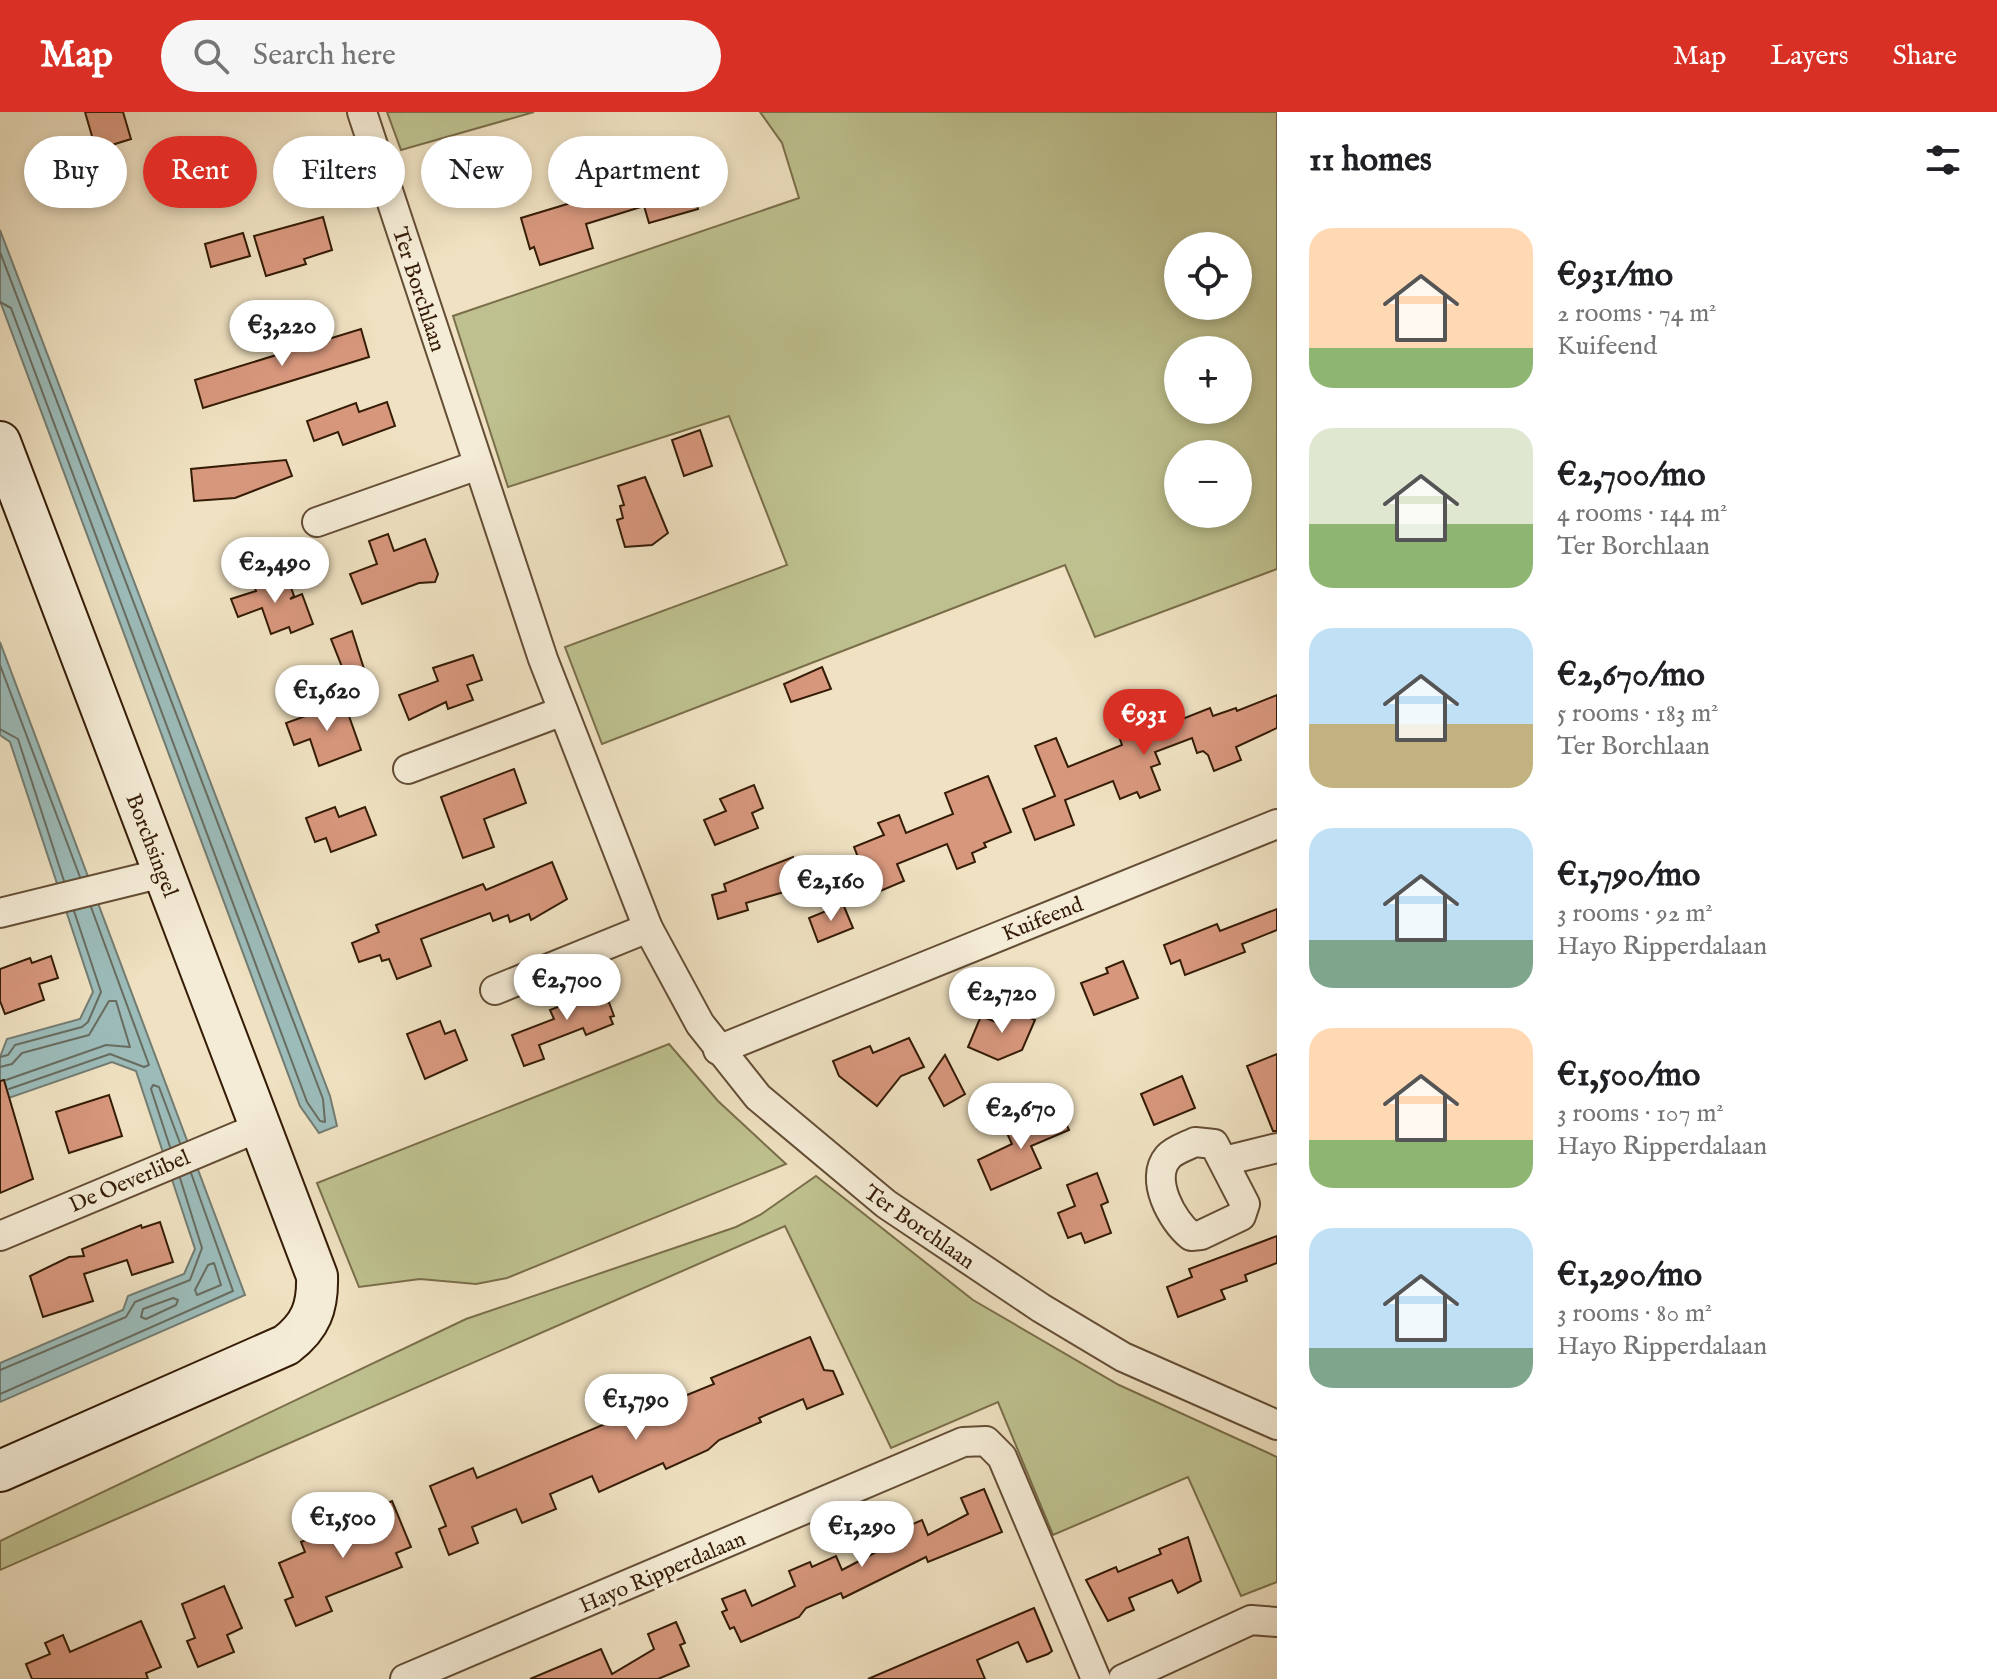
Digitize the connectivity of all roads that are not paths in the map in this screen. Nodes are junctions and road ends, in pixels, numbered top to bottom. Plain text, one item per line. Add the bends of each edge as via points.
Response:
1 (362, 112) edge
2 (0, 442) edge
3 (478, 465) junction
4 (317, 522) dead end
5 (563, 711) junction
6 (408, 769) dead end
7 (1277, 824) edge
8 (163, 873) junction
9 (0, 913) edge
10 (648, 928) junction
11 (495, 990) dead end
12 (718, 1050) junction
13 (260, 1127) junction
14 (1277, 1148) edge
15 (1224, 1161) dead end
16 (0, 1236) edge
17 (306, 1249) junction
18 (1277, 1425) edge
19 (0, 1444) edge
20 (0, 1471) edge
21 (1277, 1622) edge
22 (405, 1679) edge
23 (1096, 1679) edge
24 (1123, 1679) edge

1 - 3 street, Ter Borchlaan
2 - 8 main road, Borchsingel
3 - 4 street
3 - 5 street, Ter Borchlaan
5 - 6 street
5 - 10 street, Ter Borchlaan
7 - 12 street, Kuifeend
8 - 9 street
8 - 13 main road, Borchsingel
10 - 11 street
10 - 12 street, Ter Borchlaan via 682,997
12 - 18 street, Ter Borchlaan via 786,1123 911,1222 1123,1357
13 - 16 street, De Oeverlibel
13 - 17 main road, Borchsingel
14 - 15 street
17 - 19 main road, Borchsingel via 302,1285 282,1318
17 - 20 main road, Borchsingel via 317,1276 318,1299 312,1318 286,1345
21 - 24 street via 1251,1620
22 - 23 street, Hayo Ripperdalaan via 963,1442 986,1441 1002,1457

